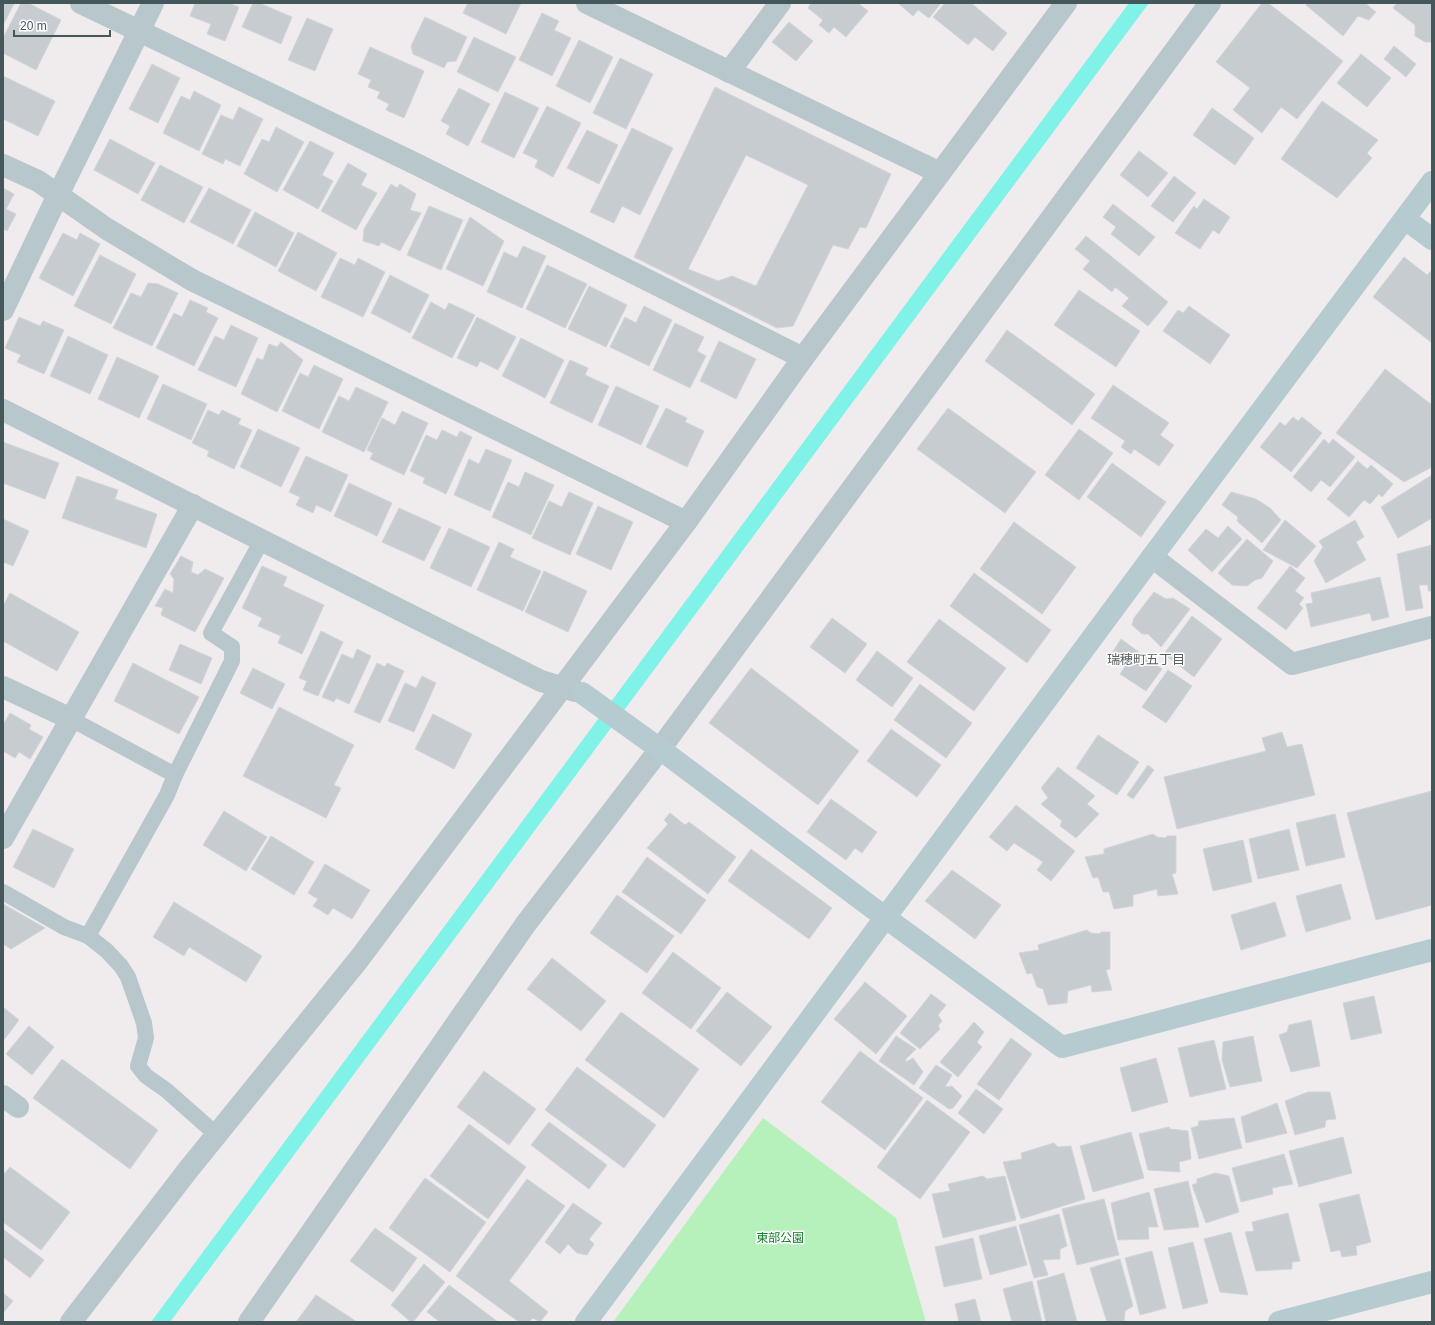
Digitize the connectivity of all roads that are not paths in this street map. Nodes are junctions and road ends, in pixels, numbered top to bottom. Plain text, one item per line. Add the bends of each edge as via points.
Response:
1 (81, 3) edge
2 (153, 3) edge
3 (587, 3) edge
4 (780, 3) edge
5 (1066, 3) edge
6 (1210, 3) edge
7 (139, 31) junction
8 (729, 72) junction
9 (3, 165) edge
10 (940, 172) junction
11 (1432, 182) edge
12 (58, 195) junction
13 (1405, 219) junction
14 (1432, 239) edge
15 (3, 310) edge
16 (803, 358) junction
17 (3, 410) edge
18 (193, 505) junction
19 (686, 522) junction
20 (262, 540) junction
21 (1152, 557) junction
22 (1432, 627) edge
23 (3, 687) edge
24 (572, 690) junction
25 (71, 719) junction
26 (660, 749) junction
27 (175, 775) junction
28 (3, 838) edge
29 (3, 892) edge
30 (886, 918) junction
31 (88, 936) junction
32 (1432, 950) edge
33 (217, 1135) junction
34 (1432, 1282) edge
35 (71, 1322) edge
36 (249, 1322) edge
37 (586, 1322) edge
38 (1279, 1322) edge

1 - 7 street
2 - 7 street
3 - 8 street
4 - 8 street
5 - 10 street
6 - 26 street
7 - 12 street
7 - 16 street via 414,163
8 - 10 street
9 - 12 street via 38,181
10 - 16 street
11 - 13 street
12 - 15 street
12 - 19 street via 107,229 192,280
13 - 14 street
13 - 21 street
16 - 19 street
17 - 18 street
18 - 20 street
18 - 25 street
19 - 24 street
20 - 24 street via 541,681
20 - 27 lane via 211,633 232,646 232,661
21 - 22 street via 1292,664
21 - 30 street
23 - 25 street
24 - 26 street
24 - 33 street via 360,959
25 - 27 lane
25 - 28 street
26 - 30 street
26 - 36 street via 525,925
27 - 31 lane via 167,795
29 - 31 lane via 64,927
30 - 32 street via 1062,1047
30 - 37 street
31 - 33 lane via 112,956 128,977 144,1023 146,1038 138,1066 146,1076 166,1090
33 - 35 street
34 - 38 street

